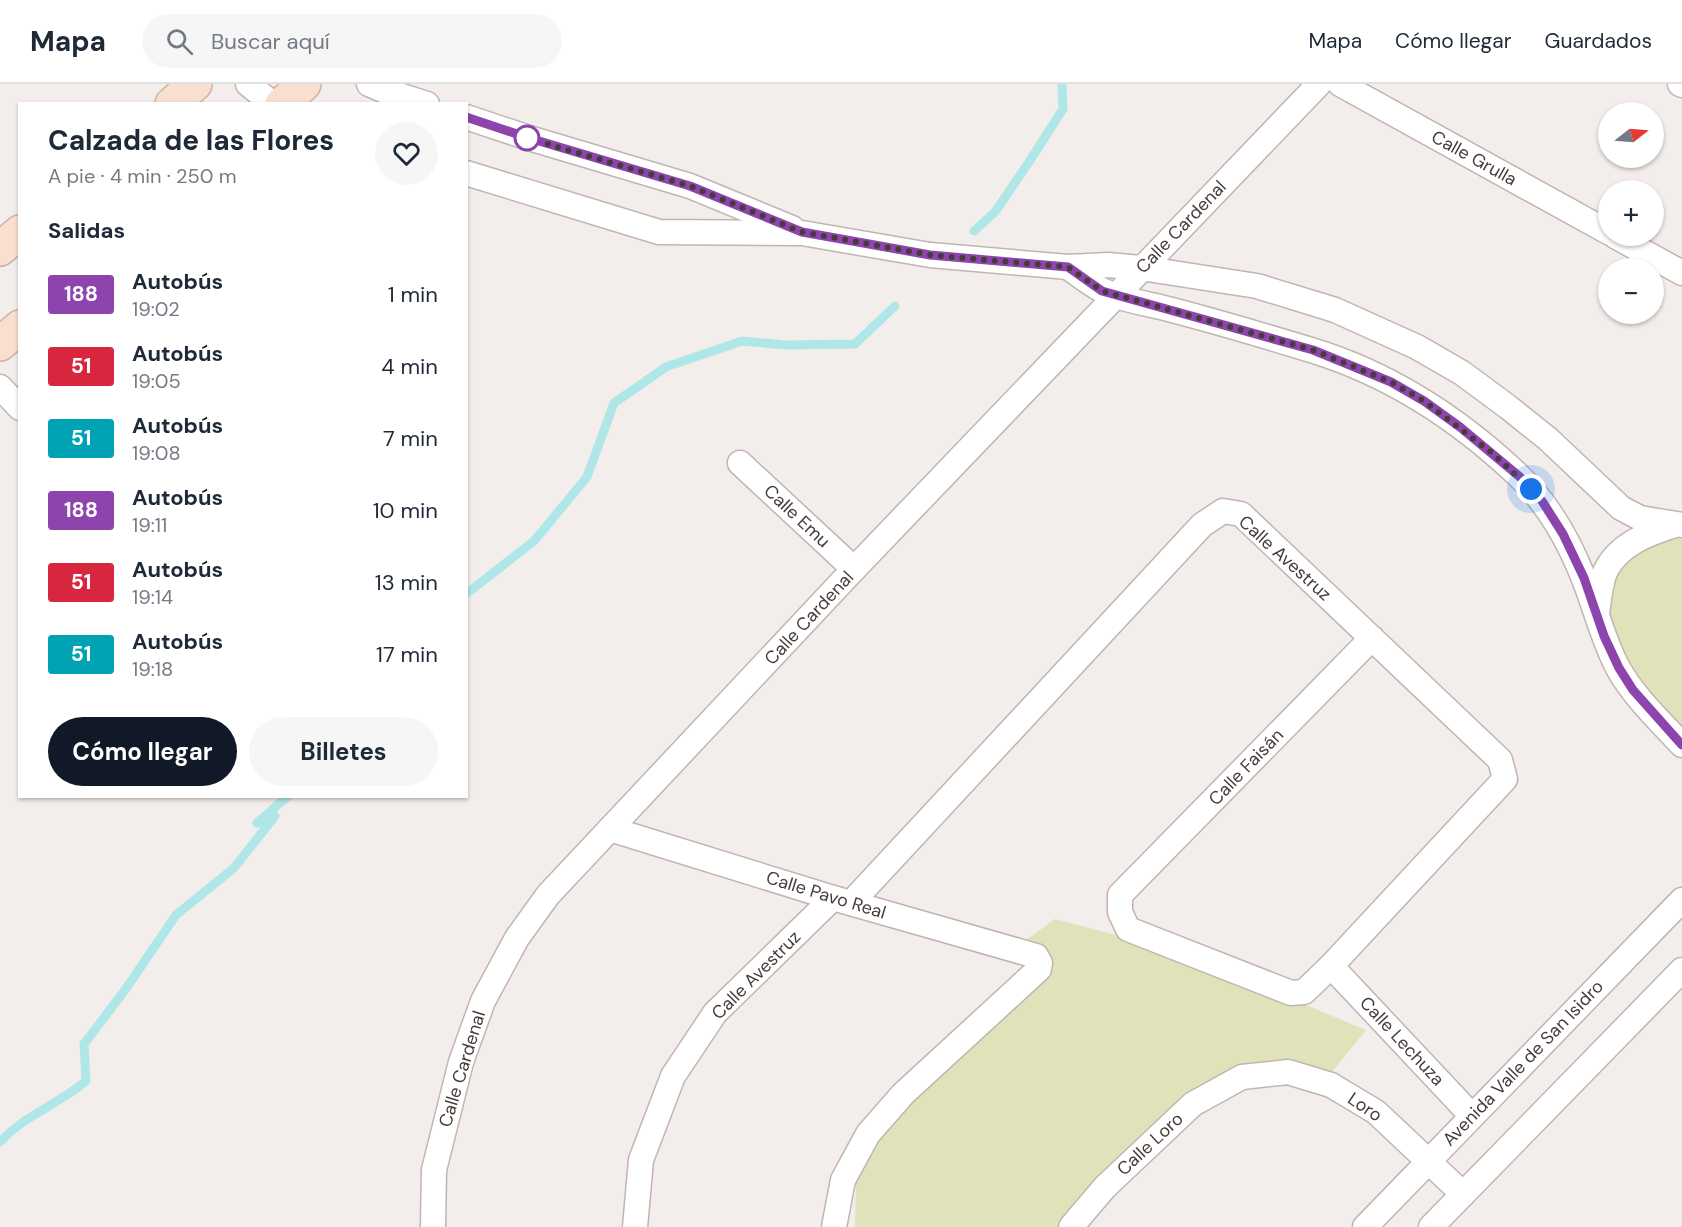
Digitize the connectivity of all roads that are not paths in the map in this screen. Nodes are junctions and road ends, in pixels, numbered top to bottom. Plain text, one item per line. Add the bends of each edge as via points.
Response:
1 (195, 84) edge
2 (248, 84) edge
3 (304, 84) edge
4 (369, 84) edge
5 (1319, 84) edge
6 (1340, 84) edge
7 (174, 102) edge
8 (270, 102) edge
9 (284, 102) edge
10 (421, 102) edge
11 (468, 118) edge
12 (468, 174) edge
13 (1598, 226) edge
14 (802, 232) junction
15 (18, 234) edge
16 (1633, 246) edge
17 (0, 249) edge
18 (1068, 267) junction
19 (1142, 268) junction
20 (1682, 273) edge
21 (1116, 295) junction
22 (18, 329) edge
23 (0, 344) edge
24 (10, 398) edge
25 (18, 420) edge
26 (740, 463) dead end
27 (1680, 524) edge
28 (854, 569) junction
29 (1597, 615) junction
30 (1372, 638) junction
31 (1682, 745) edge
32 (610, 829) junction
33 (1682, 900) edge
34 (842, 901) junction
35 (1331, 966) junction
36 (1682, 970) edge
37 (1291, 993) joint
38 (1242, 1077) joint
39 (1472, 1116) junction
40 (1429, 1160) junction
41 (1463, 1194) junction
42 (433, 1227) edge
43 (635, 1227) edge
44 (834, 1227) edge
45 (1071, 1227) edge
46 (1365, 1227) edge
47 (1431, 1227) edge

1 - 7 street
2 - 8 street
3 - 9 street
4 - 10 street
5 - 19 street, Calle Cardenal
6 - 13 street, Calle Grulla
11 - 14 street via 690,186
12 - 14 street via 659,232
14 - 18 street via 930,255
15 - 17 street
16 - 20 street
18 - 19 street
18 - 21 street via 1102,291
19 - 21 street, Calle Cardenal
19 - 27 street via 1257,286 1335,310 1400,339 1462,373 1508,407 1548,438 1621,508 1640,518
21 - 28 street, Calle Cardenal
21 - 29 street via 1313,350 1391,382 1424,401 1492,453 1542,501 1563,534
22 - 23 street
24 - 25 street
26 - 28 street, Calle Emu
27 - 29 street via 1649,533 1617,556 1606,571
28 - 32 street, Calle Cardenal
29 - 31 street via 1619,668 1633,690
30 - 34 street, Calle Avestruz via 1241,514 1223,511 1202,525
30 - 35 street, Calle Avestruz via 1500,760 1504,779
30 - 37 street, Calle Faisán via 1120,895 1119,912 1128,929
32 - 34 street, Calle Pavo Real
32 - 42 street, Calle Cardenal via 548,895 517,938 483,1002 448,1107 434,1170
33 - 39 street, Avenida Valle de San Isidro
34 - 43 street, Calle Avestruz via 715,1013 673,1076 641,1160
34 - 44 street, Calle Pavo Real via 1023,951 1036,956 1040,963 1039,969 903,1094 868,1134 843,1180
35 - 37 street, Calle Avestruz via 1304,992
35 - 39 street, Calle Lechuza
36 - 41 street
38 - 40 street, Loro via 1288,1072 1331,1085 1376,1112
38 - 45 street, Calle Loro via 1193,1104 1105,1186
39 - 40 street, Avenida Valle de San Isidro
40 - 41 street, Loro
40 - 46 street, Avenida Valle de San Isidro
41 - 47 street

